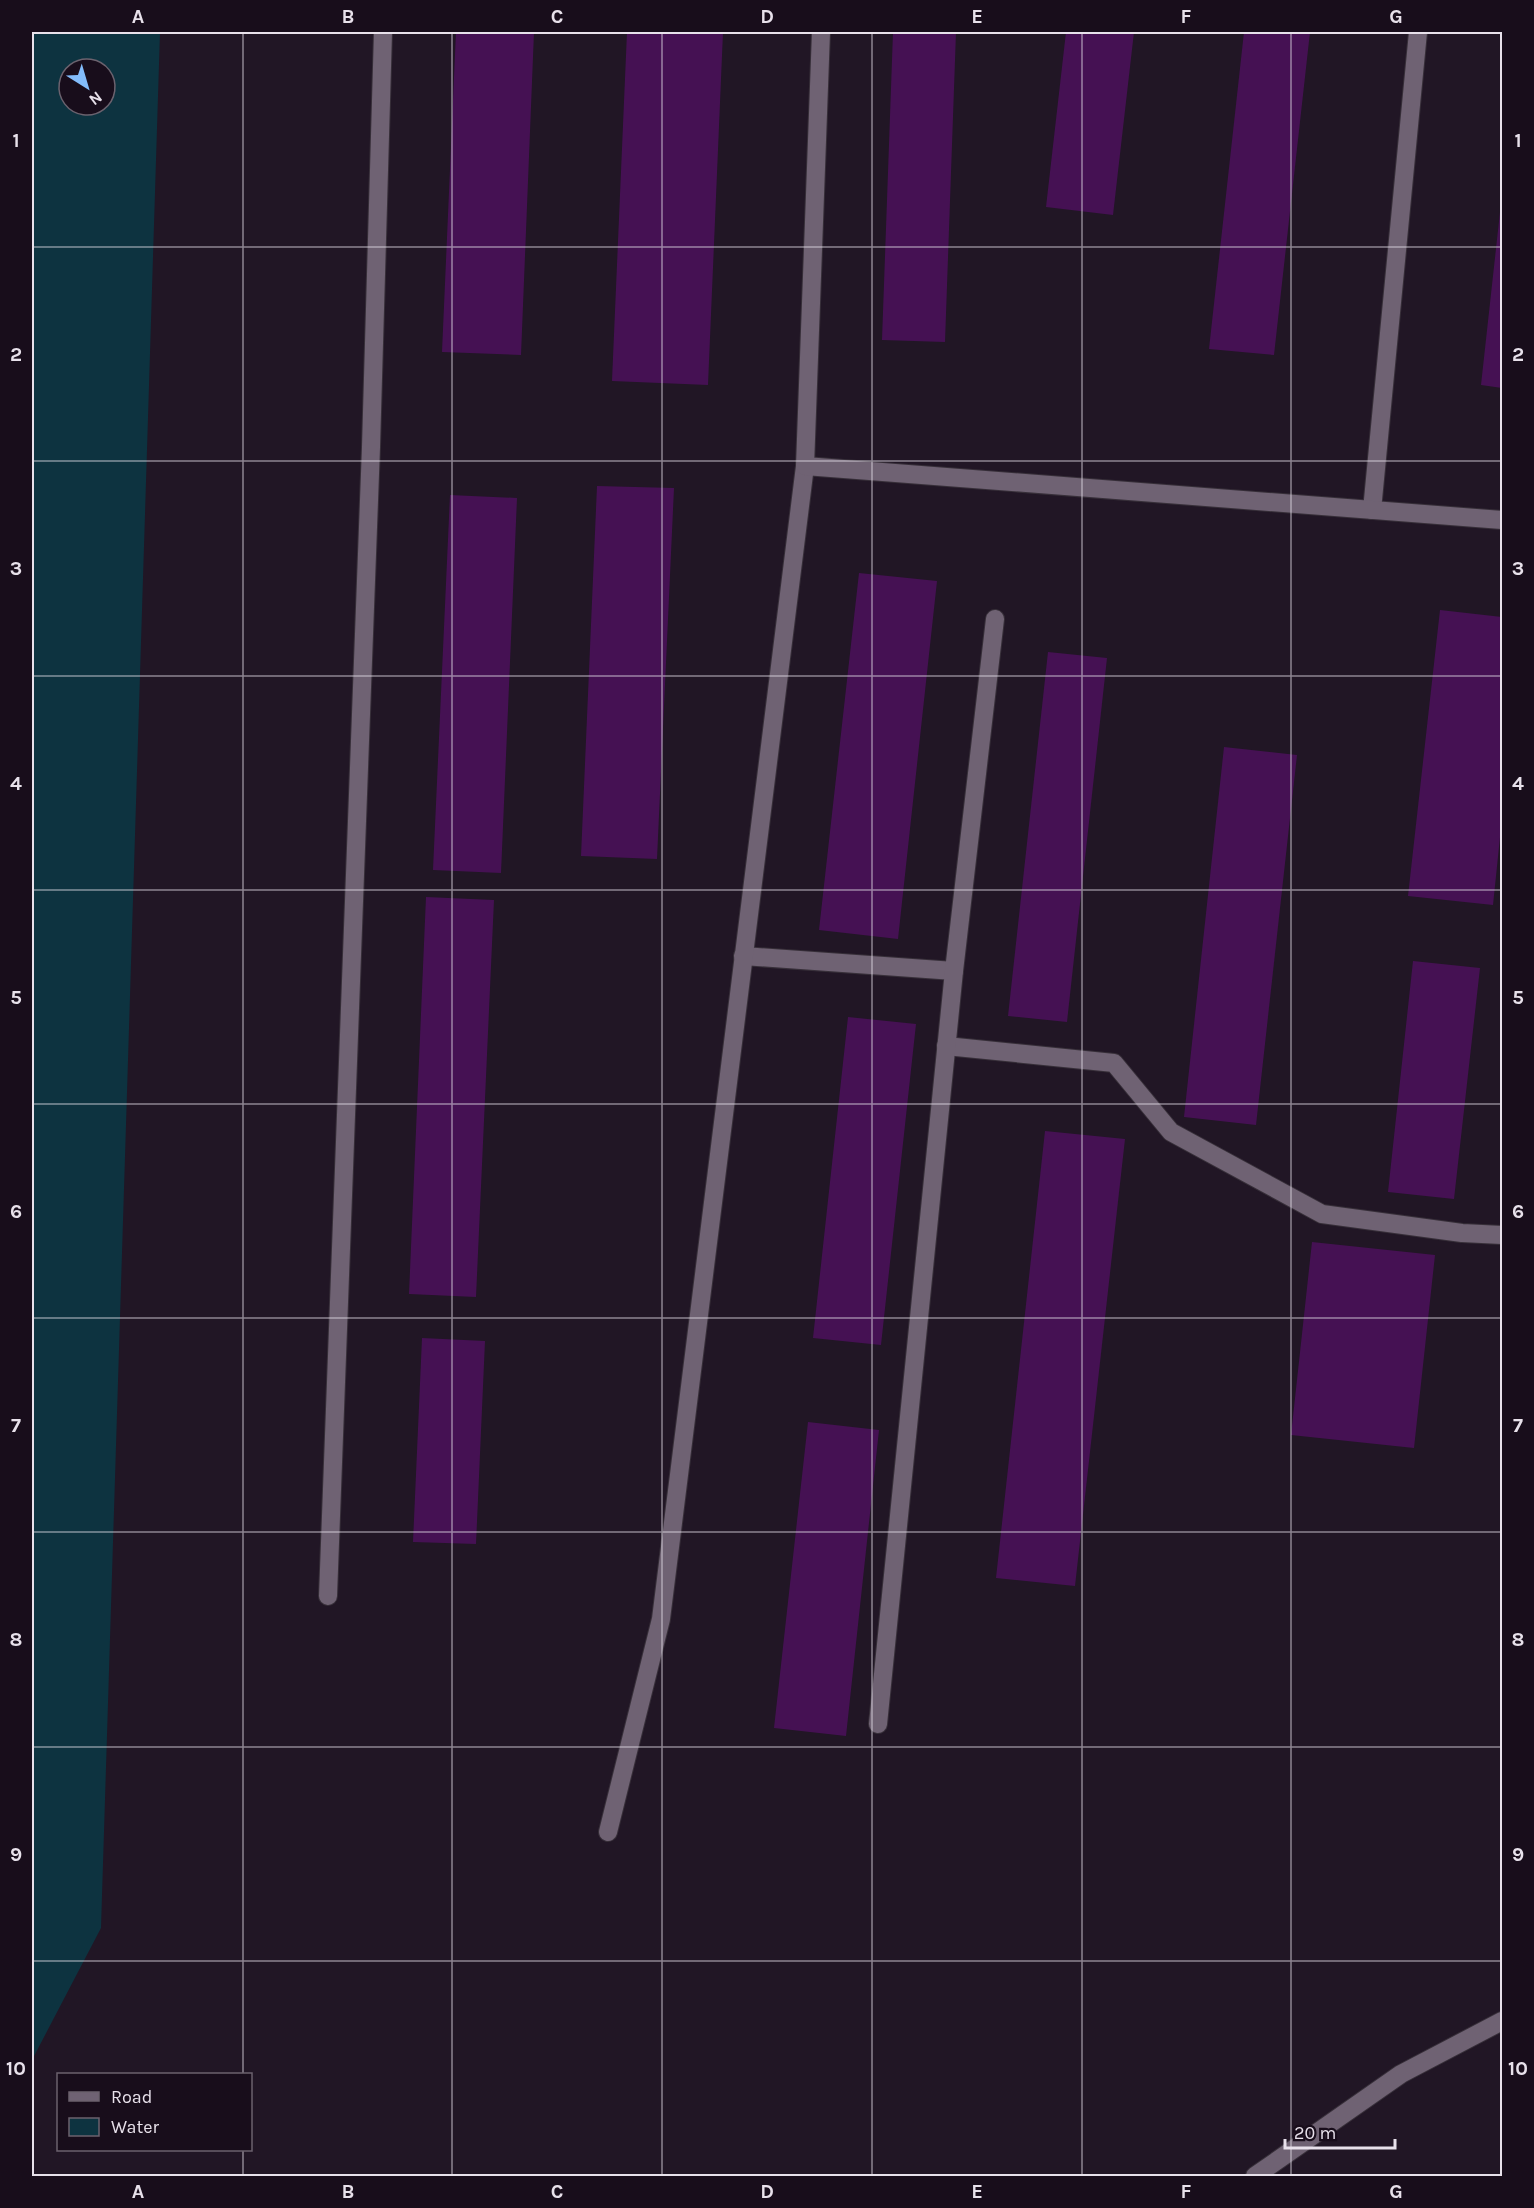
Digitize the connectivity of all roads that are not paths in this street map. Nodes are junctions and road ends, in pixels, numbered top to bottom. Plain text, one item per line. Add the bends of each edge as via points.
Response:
1 (383, 32) edge
2 (821, 32) edge
3 (1418, 32) edge
4 (805, 466) junction
5 (1372, 510) junction
6 (1503, 520) edge
7 (995, 620) dead end
8 (743, 956) junction
9 (954, 971) junction
10 (946, 1046) junction
11 (1503, 1235) edge
12 (328, 1596) dead end
13 (878, 1724) dead end
14 (608, 1832) dead end
15 (1503, 2021) edge
16 (1255, 2176) edge

1 - 12 street
2 - 4 street
3 - 5 street
4 - 5 street
4 - 8 street
5 - 6 street
7 - 9 street
8 - 9 street
8 - 14 street via 661,1618
9 - 10 street
10 - 11 street via 1114,1063 1171,1132 1322,1214
10 - 13 street
15 - 16 street via 1401,2074

